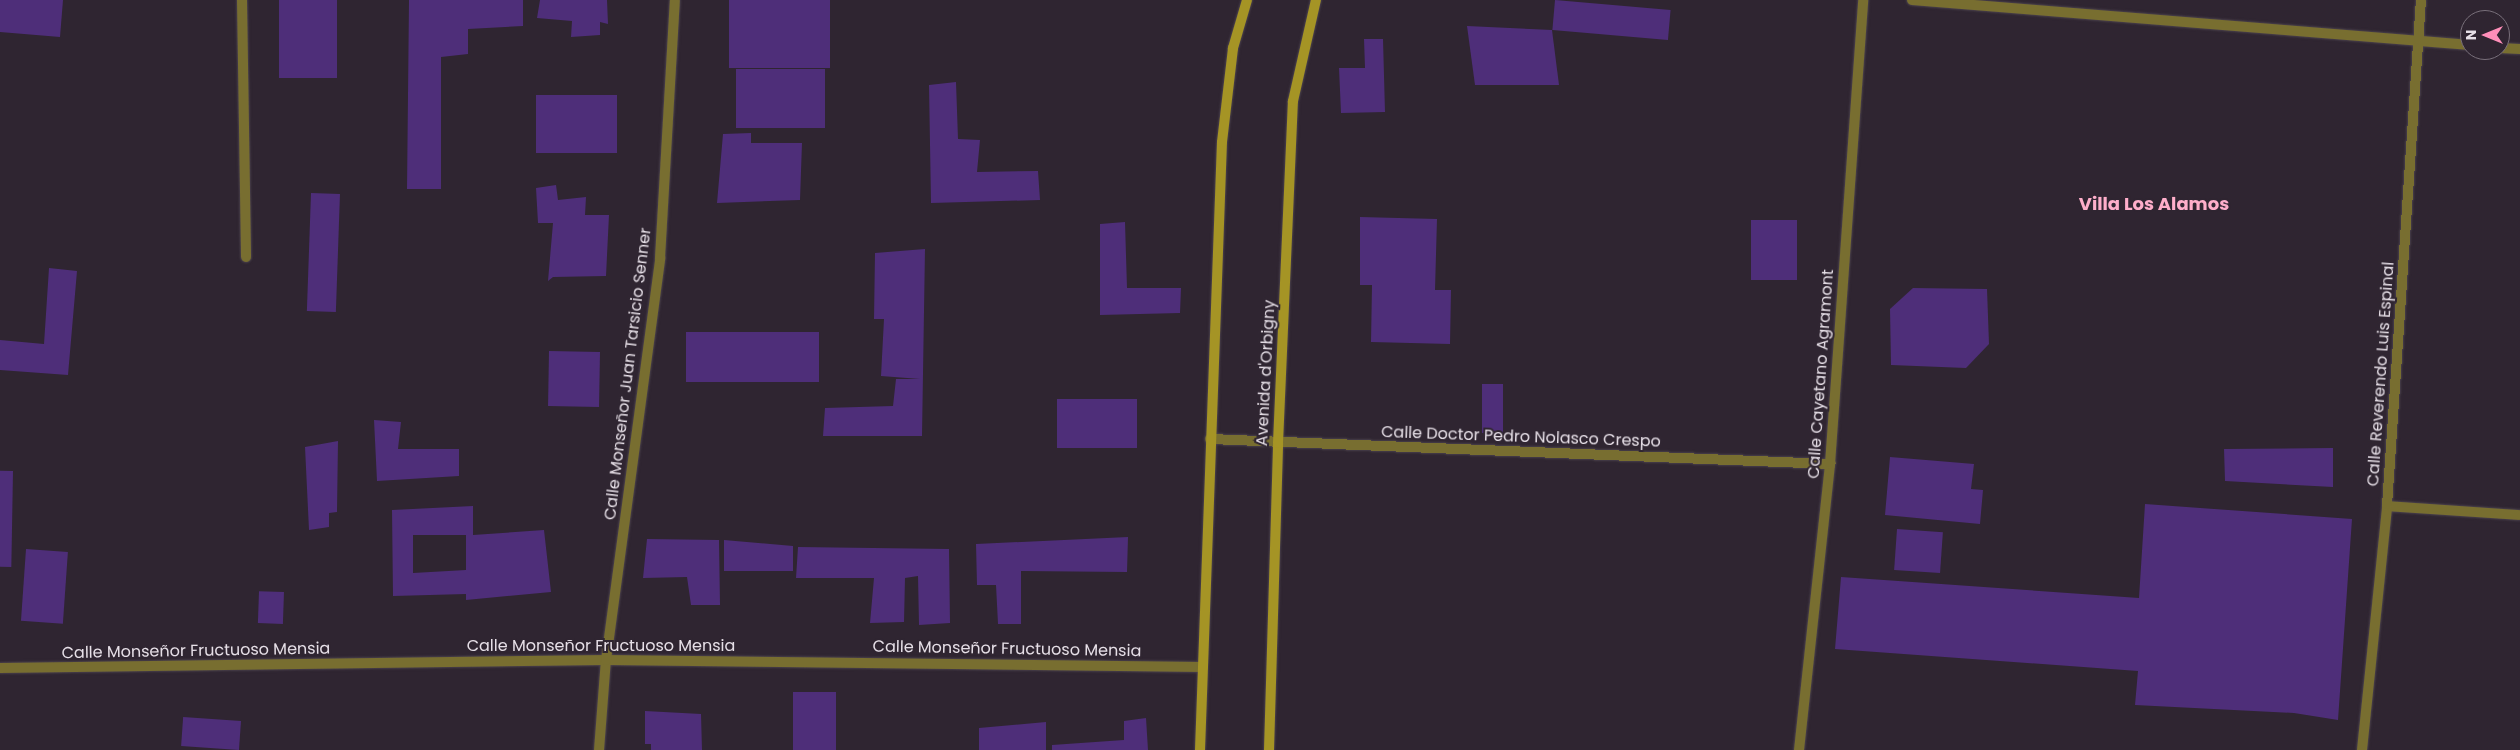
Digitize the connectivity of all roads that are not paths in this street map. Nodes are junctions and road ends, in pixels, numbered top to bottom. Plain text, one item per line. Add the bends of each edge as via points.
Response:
1 (242, 0) edge
2 (675, 0) edge
3 (1247, 0) edge
4 (1316, 0) edge
5 (1862, 0) edge
6 (1912, 0) edge
7 (2422, 0) edge
8 (2418, 41) junction
9 (2460, 45) edge
10 (246, 257) dead end
11 (1210, 439) junction
12 (1278, 443) junction
13 (1830, 464) junction
14 (2387, 506) junction
15 (2520, 515) edge
16 (606, 660) junction
17 (1203, 666) junction
18 (0, 668) edge
19 (599, 750) edge
20 (1200, 750) edge
21 (1269, 750) edge
22 (1799, 750) edge
23 (2362, 750) edge

1 - 10 street
2 - 16 street, Calle Monseñor Juan Tarsicio Senner via 660,258
3 - 11 main road via 1233,48 1222,142
4 - 12 main road, Avenida d'Orbigny via 1293,101
5 - 13 street, Calle Cayetano Agramont
6 - 8 street
7 - 8 street, Calle Reverendo Luis Espinal
8 - 9 street
8 - 14 street, Calle Reverendo Luis Espinal
11 - 12 street, Calle Doctor Pedro Nolasco Crespo
11 - 17 main road
12 - 13 street, Calle Doctor Pedro Nolasco Crespo
12 - 21 main road, Avenida d'Orbigny
13 - 22 street, Calle Cayetano Agramont
14 - 15 street
14 - 23 street, Calle Reverendo Luis Espinal
16 - 17 street, Calle Monseñor Fructuoso Mensia
16 - 18 street, Calle Monseñor Fructuoso Mensia
16 - 19 street, Calle Monseñor Juan Tarsicio Senner
17 - 20 main road

